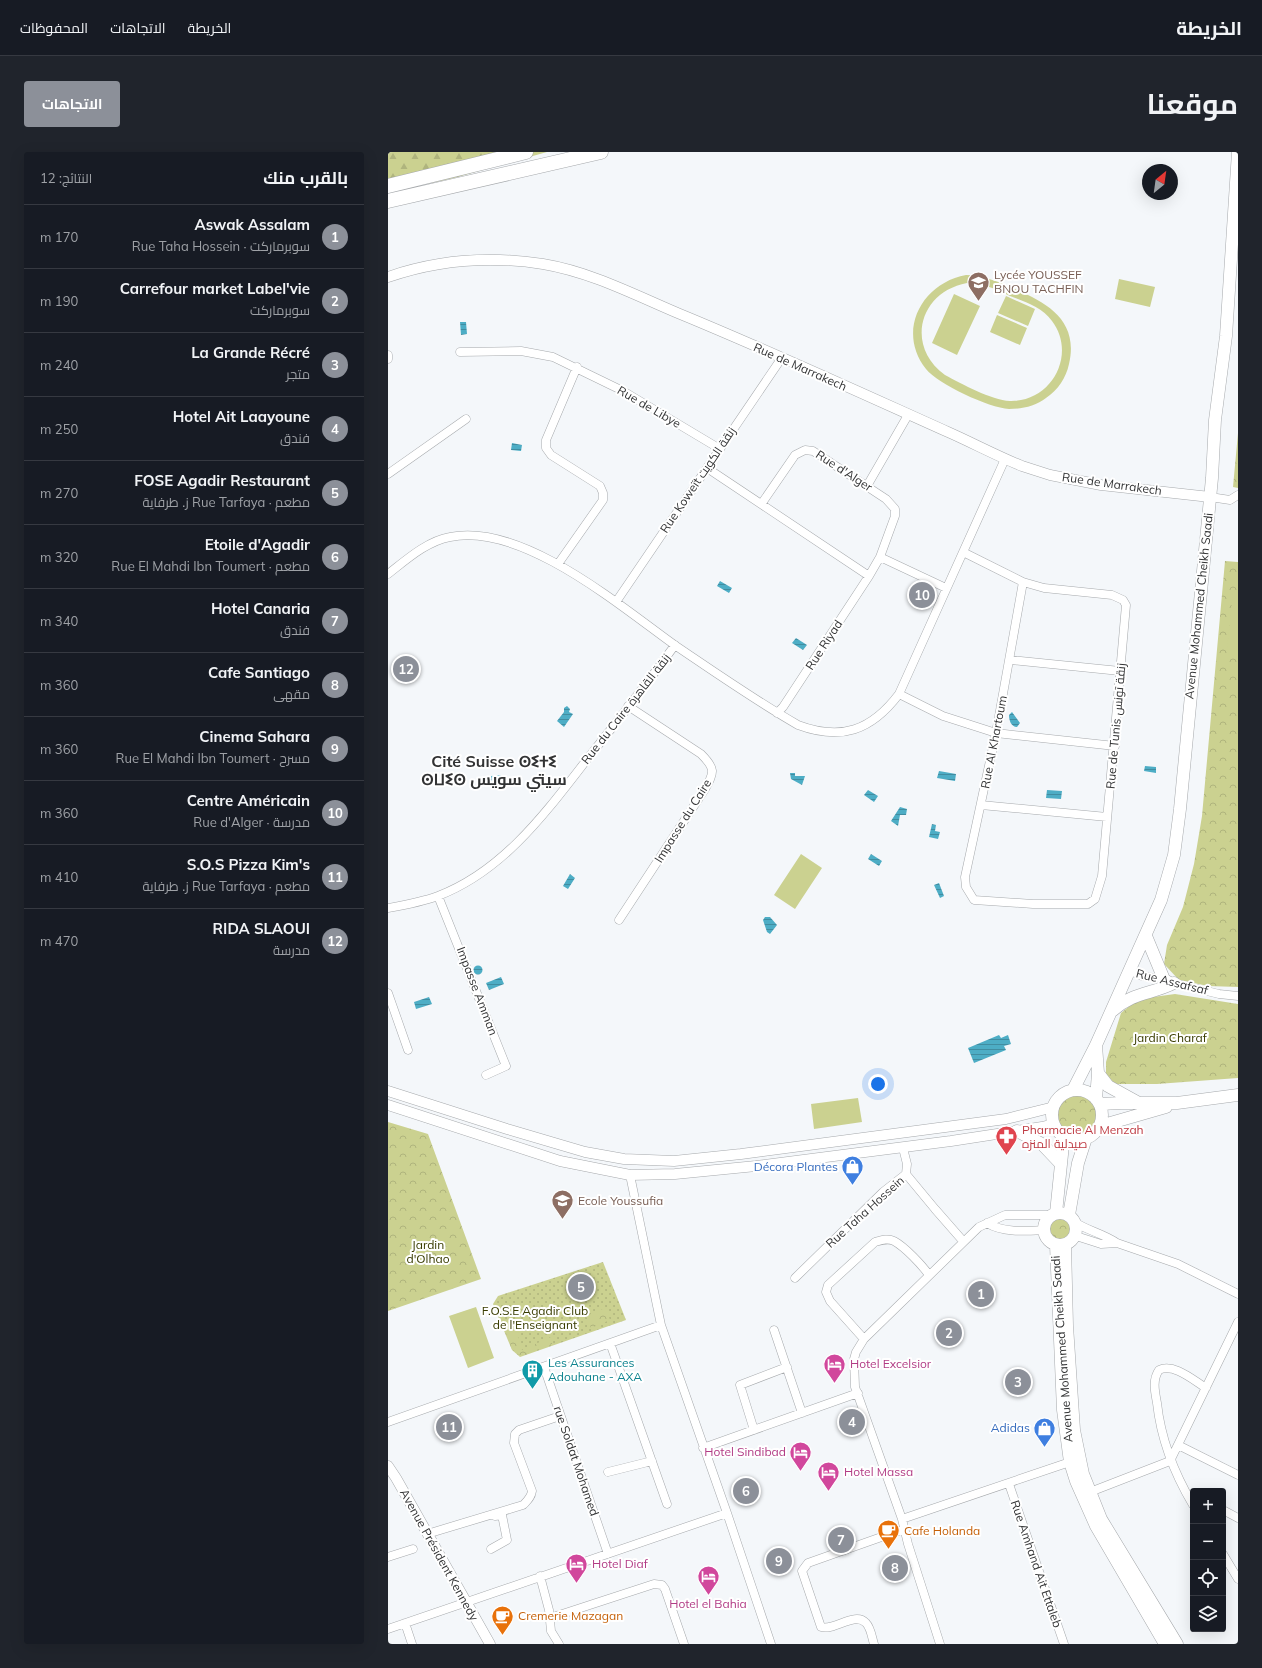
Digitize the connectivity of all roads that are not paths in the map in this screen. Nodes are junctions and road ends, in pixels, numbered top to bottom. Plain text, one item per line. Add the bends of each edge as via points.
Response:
1 (526, 152) edge
2 (601, 152) edge
3 (1238, 152) edge
4 (388, 186) edge
5 (388, 201) edge
6 (388, 277) edge
7 (460, 352) dead end
8 (388, 355) edge
9 (388, 359) edge
10 (781, 359) junction
11 (577, 367) junction
12 (908, 415) junction
13 (466, 419) dead end
14 (720, 449) junction
15 (1005, 459) junction
16 (707, 468) junction
17 (388, 474) edge
18 (867, 486) junction
19 (1210, 496) junction
20 (1238, 496) edge
21 (762, 503) junction
22 (962, 552) junction
23 (880, 557) junction
24 (558, 564) junction
25 (388, 574) edge
26 (869, 576) junction
27 (1023, 582) junction
28 (946, 588) junction
29 (616, 602) junction
30 (675, 645) junction
31 (1010, 660) junction
32 (1120, 671) junction
33 (899, 694) junction
34 (628, 706) junction
35 (777, 713) junction
36 (996, 733) junction
37 (1115, 746) junction
38 (981, 805) junction
39 (1107, 817) junction
40 (438, 896) junction
41 (974, 900) joint
42 (388, 908) edge
43 (619, 920) dead end
44 (1146, 936) junction
45 (1129, 970) junction
46 (1168, 980) junction
47 (388, 994) edge
48 (1238, 996) edge
49 (1110, 1013) junction
50 (1096, 1045) junction
51 (408, 1050) dead end
52 (1098, 1073) junction
53 (486, 1075) dead end
54 (1073, 1090) junction
55 (388, 1091) edge
56 (1238, 1095) edge
57 (1098, 1102) junction
58 (1140, 1103) junction
59 (1177, 1103) junction
60 (388, 1104) edge
61 (1054, 1107) junction
62 (1054, 1124) junction
63 (1100, 1126) junction
64 (1017, 1131) junction
65 (1064, 1136) junction
66 (1086, 1138) junction
67 (903, 1148) junction
68 (1061, 1164) junction
69 (906, 1174) junction
70 (630, 1175) junction
71 (1054, 1214) junction
72 (1073, 1219) junction
73 (987, 1223) junction
74 (1044, 1230) junction
75 (1076, 1236) junction
76 (963, 1241) junction
77 (1117, 1244) junction
78 (1060, 1245) junction
79 (929, 1275) junction
80 (795, 1278) dead end
81 (1237, 1290) edge
82 (1238, 1322) edge
83 (661, 1325) junction
84 (774, 1330) dead end
85 (864, 1339) junction
86 (610, 1344) junction
87 (544, 1367) junction
88 (787, 1367) junction
89 (1206, 1388) junction
90 (858, 1393) junction
91 (802, 1413) junction
92 (560, 1416) junction
93 (388, 1422) edge
94 (754, 1430) junction
95 (1178, 1445) junction
96 (703, 1448) junction
97 (652, 1461) junction
98 (1170, 1461) junction
99 (1070, 1462) junction
100 (388, 1466) edge
101 (608, 1472) dead end
102 (1238, 1475) edge
103 (1009, 1484) junction
104 (1184, 1490) junction
105 (1090, 1492) junction
106 (1190, 1493) edge
107 (1190, 1500) edge
108 (667, 1504) dead end
109 (727, 1512) junction
110 (1226, 1512) edge
111 (1238, 1518) edge
112 (902, 1519) junction
113 (904, 1529) junction
114 (428, 1536) junction
115 (413, 1549) dead end
116 (491, 1549) dead end
117 (608, 1554) junction
118 (388, 1557) edge
119 (1226, 1559) edge
120 (540, 1576) junction
121 (1238, 1579) edge
122 (466, 1602) junction
123 (550, 1618) junction
124 (405, 1623) junction
125 (388, 1629) edge
126 (412, 1644) edge
127 (490, 1644) edge
128 (559, 1644) edge
129 (684, 1644) edge
130 (770, 1644) edge
131 (874, 1644) edge
132 (940, 1644) edge
133 (1064, 1644) edge
134 (1165, 1644) edge
135 (1178, 1644) edge

1 - 4 highway
2 - 5 highway
3 - 19 main road, Avenue Mohammed Cheikh Saadi via 1227,322 1215,420
6 - 10 street, Rue de Marrakech via 440,264 480,260 543,264 601,280
7 - 11 street, Rue de Libye via 521,351 554,357
8 - 9 street
10 - 12 street, Rue de Marrakech
10 - 14 street, Rue Koweït زنقة الكويت
11 - 14 street, Rue de Libye
11 - 24 street via 546,440 546,448 552,455 600,486 603,500
12 - 15 street, Rue de Marrakech
12 - 18 street
13 - 17 street
14 - 16 street, Rue Koweït زنقة الكويت
15 - 19 street, Rue de Marrakech via 1050,475 1080,481
15 - 22 street
16 - 21 street
16 - 29 street, Rue Koweït زنقة الكويت
18 - 21 street, Rue d'Alger via 813,450 805,450 799,451 790,460
18 - 23 street, Rue d'Alger via 886,499 896,513
19 - 20 street via 1230,500
19 - 44 main road, Avenue Mohammed Cheikh Saadi via 1174,855 1167,883
21 - 26 street
22 - 27 street, Rue de Tunis زنقة تونس
22 - 28 street
23 - 26 street, Rue d'Alger
23 - 28 street
24 - 25 street via 528,548 498,538 463,536 449,537 428,546
24 - 29 street
26 - 35 street, Rue Riyad
27 - 31 street, Rue Al Khartoum
27 - 32 street, Rue de Tunis زنقة تونس via 1044,588 1108,594 1123,600 1127,614
28 - 33 street
29 - 30 street
30 - 34 street, Rue du Caire زنقة القاهرة
30 - 35 street
31 - 32 street
31 - 36 street, Rue Al Khartoum
32 - 37 street, Rue de Tunis زنقة تونس
33 - 35 street via 887,710 850,731 830,734 816,732
33 - 36 street via 943,716
34 - 40 street, Rue du Caire زنقة القاهرة via 525,836 466,883
34 - 43 street, Impasse du Caire via 701,754 711,763 713,770 705,790
36 - 37 street
36 - 38 street, Rue Al Khartoum
37 - 39 street, Rue de Tunis زنقة تونس
38 - 39 street
38 - 41 street, Rue Al Khartoum via 965,877 966,887
39 - 41 street, Rue de Tunis زنقة تونس via 1102,876 1098,893 1092,902 1033,904
40 - 42 street, Rue du Caire زنقة القاهرة
40 - 53 street, Impasse Amman via 506,1066
44 - 45 main road, Avenue Mohammed Cheikh Saadi
44 - 46 main road
45 - 46 street, Rue Assafsaf via 1142,976
45 - 49 main road, Avenue Mohammed Cheikh Saadi
46 - 48 street, Rue Assafsaf via 1219,994
46 - 49 main road via 1164,988 1134,995
47 - 51 street
49 - 50 main road, Avenue Mohammed Cheikh Saadi
50 - 52 main road, Avenue Mohammed Cheikh Saadi
50 - 54 main road, Avenue Mohammed Cheikh Saadi
52 - 57 main road, Avenue Mohammed Cheikh Saadi
52 - 58 main road via 1108,1086
54 - 57 main road via 1084,1091
54 - 61 main road via 1061,1096
55 - 61 street via 585,1152 624,1159 674,1161 749,1154 1006,1119
56 - 59 main road
57 - 58 main road
57 - 63 main road via 1102,1115
58 - 59 main road
59 - 63 main road
60 - 70 street via 552,1159
61 - 62 main road
62 - 64 street
62 - 65 main road
63 - 66 main road
64 - 67 street
64 - 68 main road via 1042,1144
65 - 66 main road
65 - 68 main road
66 - 72 main road via 1078,1163
67 - 69 street via 907,1164
67 - 70 street via 756,1166 675,1174
68 - 71 main road
69 - 76 street, Rue Taha Hossein
69 - 80 street, Rue Taha Hossein via 883,1192
70 - 83 street
71 - 72 main road
71 - 73 street via 1004,1215
71 - 74 main road via 1045,1221
72 - 75 main road
72 - 77 street via 1085,1229 1110,1238
73 - 74 street via 1024,1231
73 - 76 street
74 - 78 main road via 1047,1240
75 - 77 street via 1101,1244
75 - 78 main road via 1071,1242
76 - 79 street
77 - 81 street via 1178,1264
78 - 99 main road, Avenue Mohammed Cheikh Saadi via 1063,1410
78 - 105 main road, Avenue Mohammed Cheikh Saadi via 1074,1430
79 - 85 street
79 - 85 street via 894,1241 883,1240 875,1242 828,1285 826,1292 830,1301
82 - 89 street
83 - 86 street
83 - 96 street
84 - 88 street
85 - 90 street via 854,1359 854,1380
86 - 87 street
86 - 97 street
87 - 92 street, rue Soldat Mohamed
87 - 93 street
88 - 91 street
88 - 94 street via 740,1385
89 - 95 street
89 - 98 street via 1173,1369 1163,1368 1157,1374 1155,1384 1158,1416
90 - 91 street
90 - 112 street
91 - 94 street
92 - 114 street via 519,1430 514,1437 532,1491 527,1502
92 - 117 street, rue Soldat Mohamed
94 - 96 street
95 - 98 street
95 - 102 street
96 - 109 street
97 - 101 street
97 - 108 street
98 - 104 street
98 - 105 street
99 - 103 street
99 - 134 main road, Avenue Mohammed Cheikh Saadi via 1096,1526
100 - 114 street, Avenue Président Kennedy
103 - 112 street
103 - 133 street, Rue Amhand Ait Ettaleb
104 - 106 street
104 - 107 street
105 - 135 main road, Avenue Mohammed Cheikh Saadi via 1119,1550
109 - 117 street
109 - 130 street
110 - 111 street
112 - 113 street
113 - 131 street via 808,1563 802,1571 821,1627 827,1628 860,1620 868,1624
113 - 132 street
114 - 116 street via 502,1515 507,1540
114 - 122 street, Avenue Président Kennedy
115 - 118 street
117 - 120 street
119 - 121 street
120 - 122 street
120 - 123 street
122 - 124 street
122 - 127 street, Avenue Président Kennedy
123 - 128 street via 551,1631
123 - 129 street via 658,1584 665,1589
124 - 125 street
124 - 126 street

